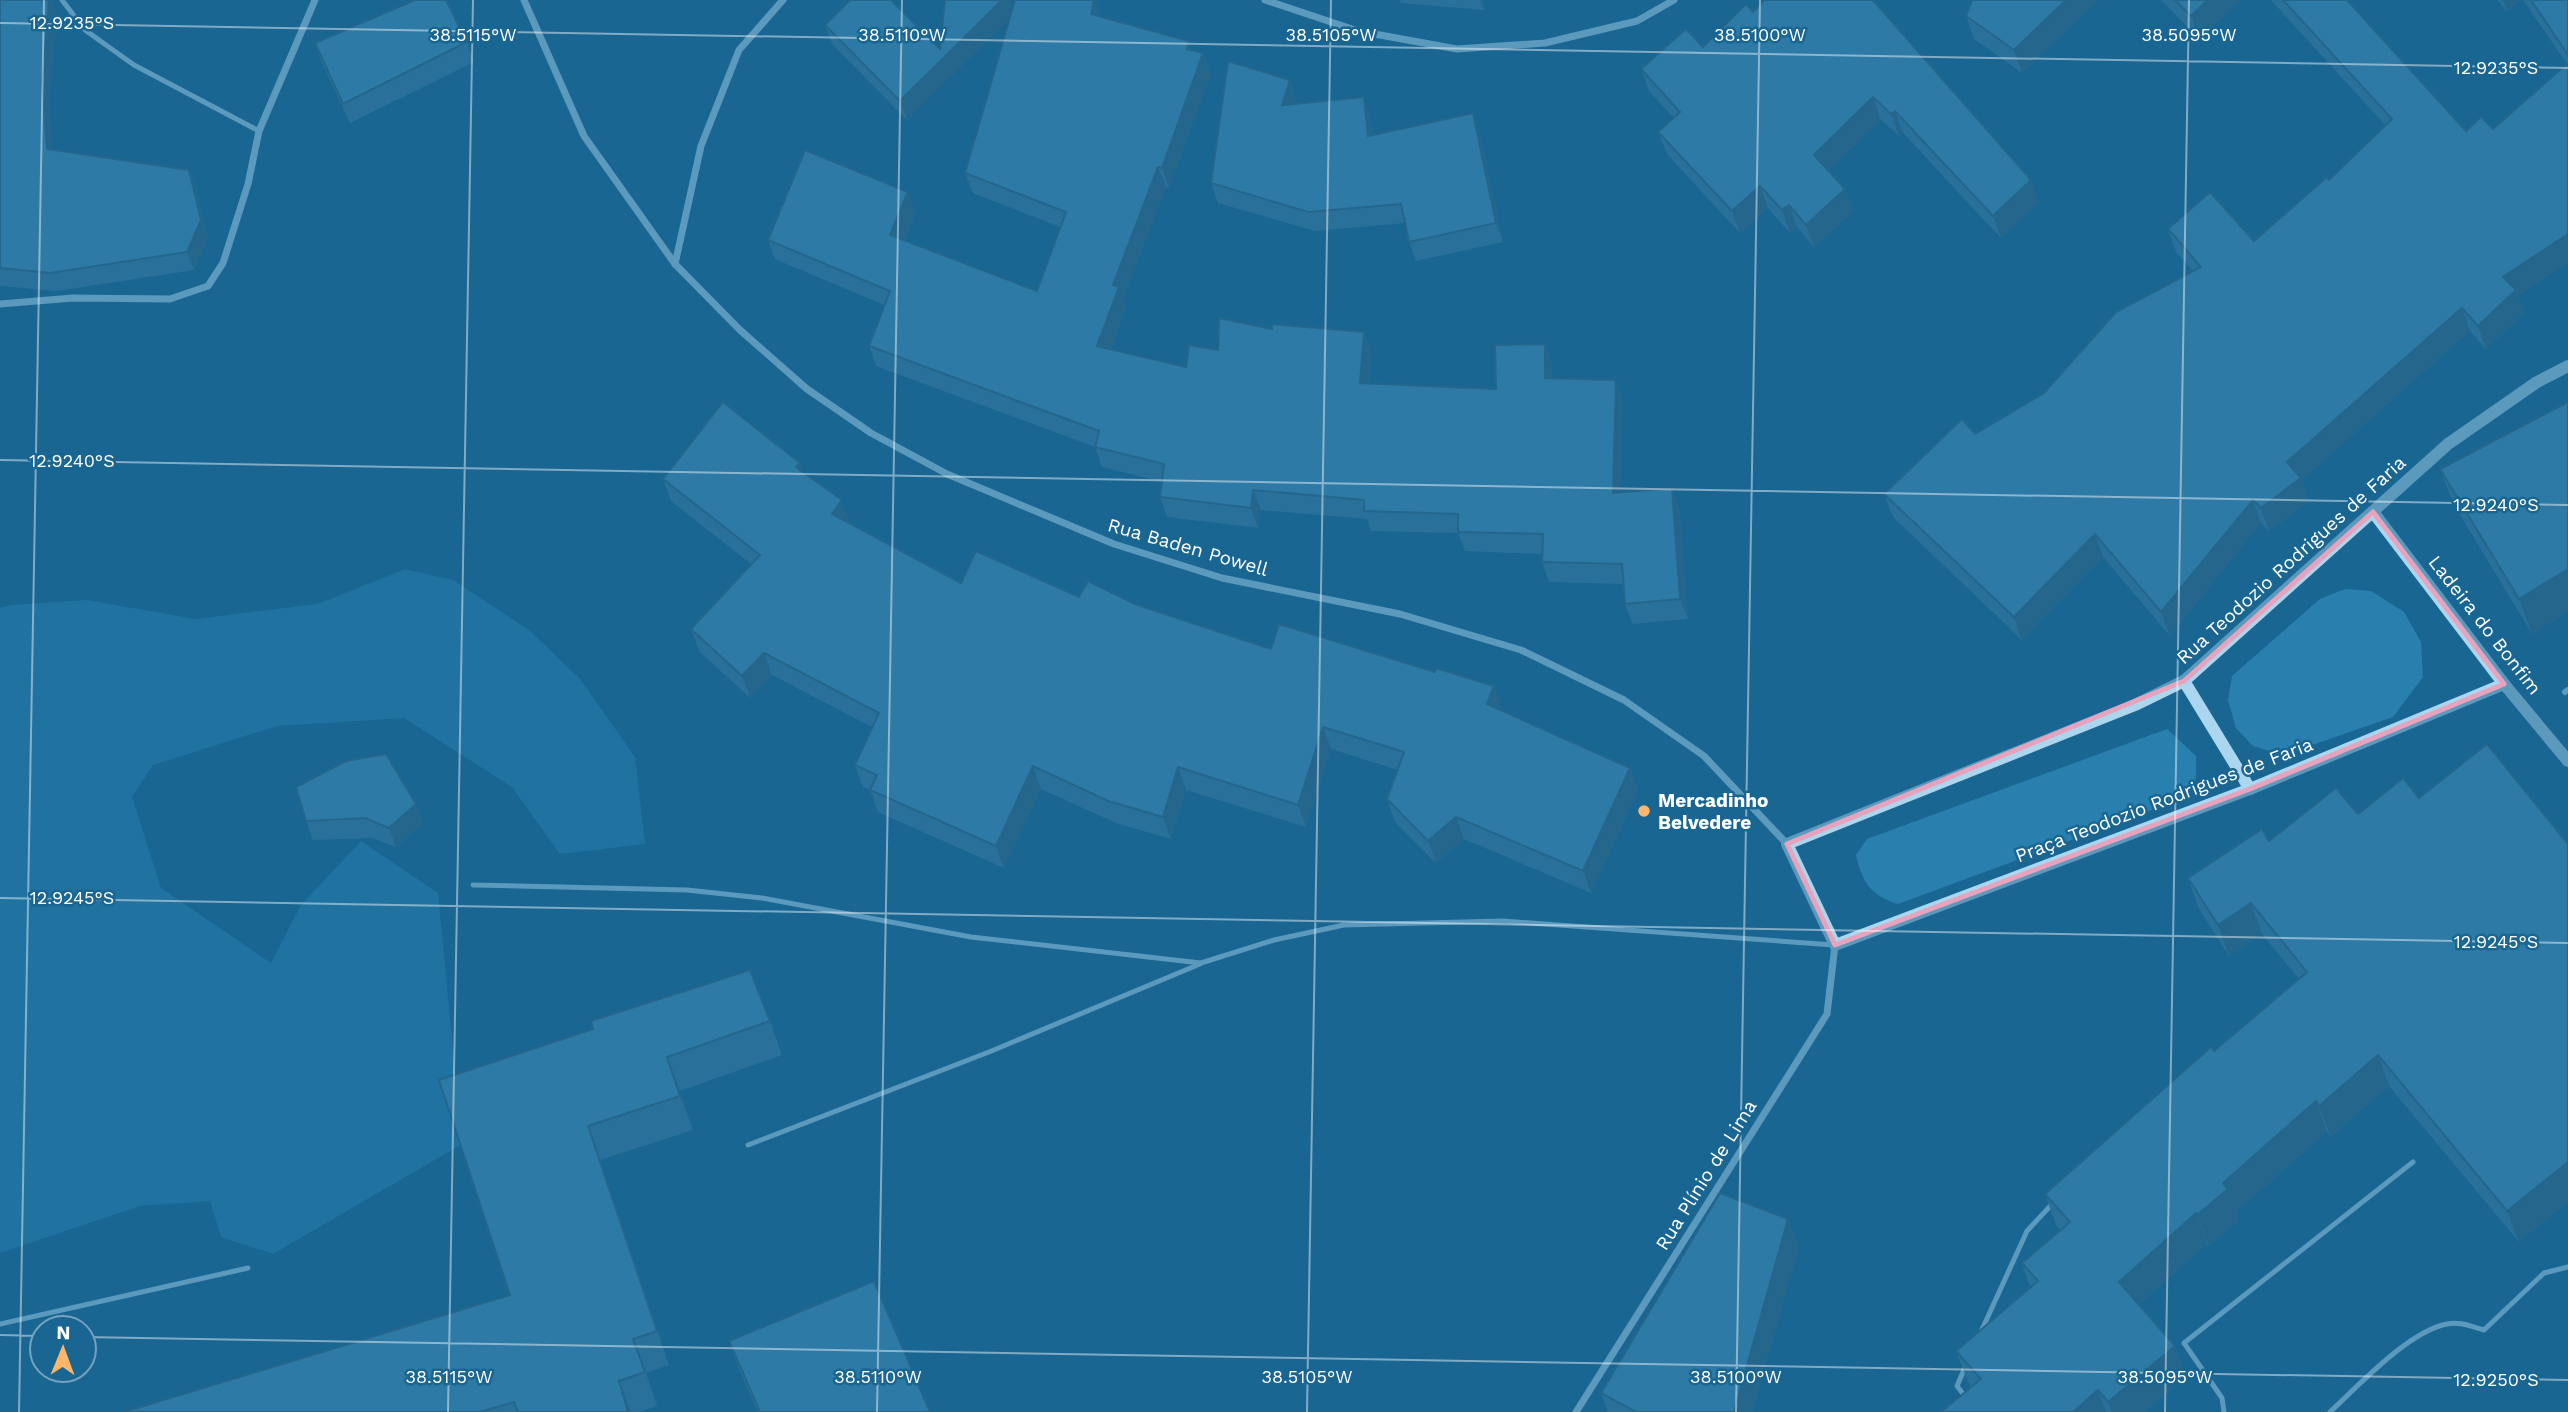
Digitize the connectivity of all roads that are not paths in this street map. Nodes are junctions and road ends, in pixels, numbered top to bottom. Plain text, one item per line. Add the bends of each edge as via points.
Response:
1 (62, 0) edge
2 (315, 0) edge
3 (524, 0) edge
4 (783, 0) edge
5 (1265, 0) edge
6 (1674, 0) edge
7 (259, 131) junction
8 (675, 264) junction
9 (0, 304) edge
10 (2568, 366) edge
11 (2373, 512) junction
12 (2184, 681) junction
13 (2504, 684) junction
14 (2568, 761) edge
15 (2250, 789) junction
16 (1787, 844) junction
17 (473, 885) dead end
18 (1835, 946) junction
19 (1201, 963) junction
20 (748, 1145) dead end
21 (2413, 1162) dead end
22 (2062, 1194) edge
23 (2568, 1267) edge
24 (248, 1268) dead end
25 (0, 1324) edge
26 (1978, 1337) edge
27 (1968, 1362) edge
28 (1971, 1403) edge
29 (1576, 1412) edge
30 (2224, 1412) edge
31 (2330, 1412) edge

1 - 7 lane via 85,30 134,65
2 - 7 street
3 - 8 street, Rua Baden Powell via 584,136
4 - 8 street via 739,50 701,146
5 - 6 street via 1358,31 1457,49 1545,43 1637,21
7 - 9 street via 223,263 208,286 170,299 73,298
8 - 16 street, Rua Baden Powell via 807,389 871,433 947,474 1114,544 1198,570 1400,614 1521,650 1624,700 1704,756
10 - 11 street, Rua Teodozio Rodrigues de Faria via 2448,443
11 - 12 street, Rua Teodozio Rodrigues de Faria
11 - 13 street, Ladeira do Bonfim
12 - 15 street
12 - 16 street, Rua Teodozio Rodrigues de Faria via 2135,705
13 - 14 street, Ladeira do Bonfim
13 - 15 street, Praça Teodozio Rodrigues de Faria
15 - 18 street, Praça Teodozio Rodrigues de Faria
16 - 18 street
17 - 19 lane via 687,890 762,898 971,937
18 - 19 lane via 1503,921 1344,925 1273,940
18 - 29 street, Rua Plínio de Lima via 1827,1014
19 - 20 lane via 989,1052
21 - 30 lane via 2184,1343 2221,1398
22 - 26 lane via 2027,1231
23 - 31 lane via 2544,1273 2484,1329 2446,1324 2399,1347
24 - 25 lane
27 - 28 lane via 1956,1386

